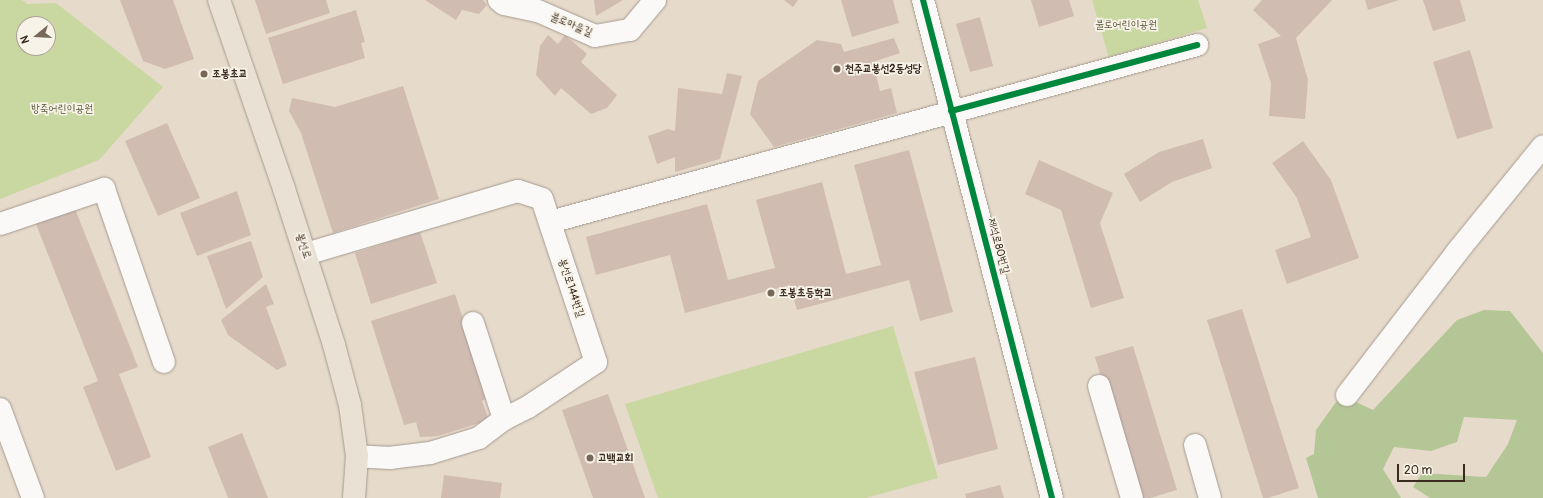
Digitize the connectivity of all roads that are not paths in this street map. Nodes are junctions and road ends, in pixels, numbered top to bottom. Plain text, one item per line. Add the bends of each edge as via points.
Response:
1 (219, 0) edge
2 (500, 0) edge
3 (655, 0) edge
4 (923, 0) edge
5 (1197, 45) dead end
6 (951, 111) junction
7 (1543, 146) edge
8 (550, 222) junction
9 (0, 224) edge
10 (306, 254) junction
11 (473, 323) dead end
12 (164, 362) dead end
13 (1099, 386) dead end
14 (1347, 395) dead end
15 (0, 410) edge
16 (504, 419) junction
17 (1196, 445) dead end
18 (8, 456) edge
19 (358, 456) junction
20 (33, 498) edge
21 (354, 498) edge
22 (1052, 498) edge
23 (1132, 498) edge
24 (1210, 498) edge

1 - 10 main road, 봉선로
2 - 3 street, 불로마을길 via 504,4 538,11 595,36 630,30
4 - 6 street, 제석로80번길
5 - 6 street
6 - 8 street
6 - 22 street, 제석로80번길 via 1024,382
7 - 14 street via 1457,252
8 - 10 street, 봉선로144번길 via 542,199 518,191
8 - 16 street, 봉선로144번길 via 596,362 528,407
9 - 12 street via 104,189
10 - 19 main road, 봉선로 via 350,405
11 - 16 street
13 - 23 street
15 - 18 street
16 - 19 street, 봉선로144번길 via 479,438 430,453 392,458
17 - 24 street
18 - 20 street
19 - 21 main road, 봉선로

